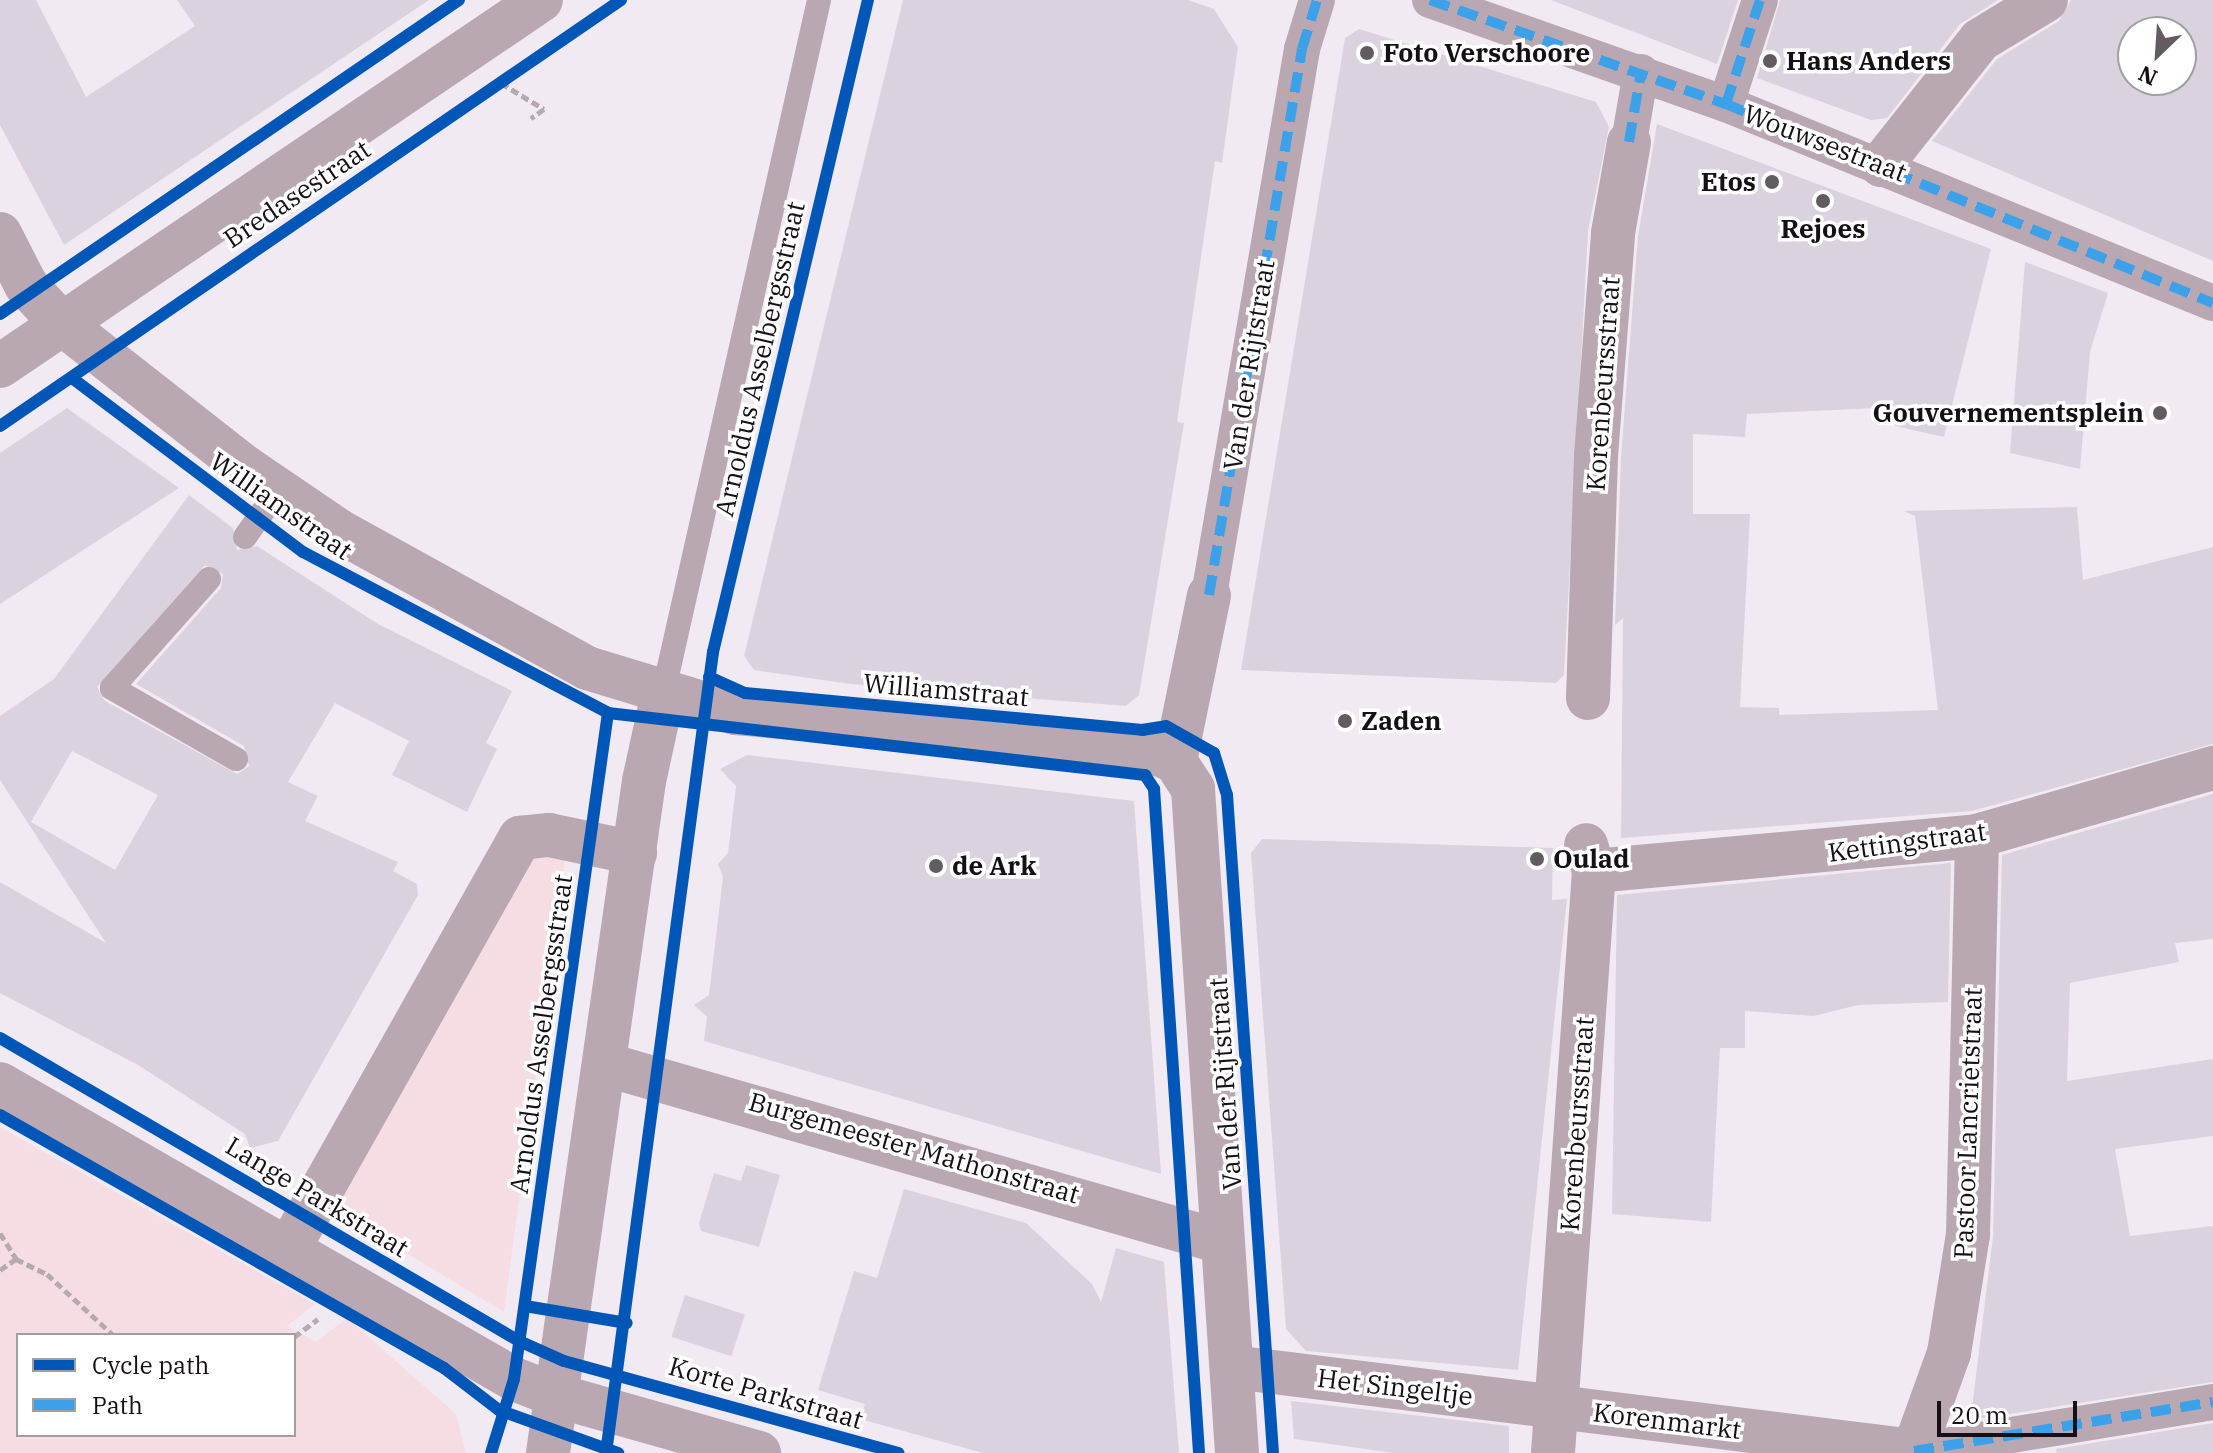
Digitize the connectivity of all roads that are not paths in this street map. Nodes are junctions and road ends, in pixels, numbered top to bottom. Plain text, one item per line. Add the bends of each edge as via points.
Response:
1 (541, 0) edge
2 (819, 0) edge
3 (1317, 0) edge
4 (1430, 0) edge
5 (1760, 0) edge
6 (2046, 0) edge
7 (1641, 72) junction
8 (1726, 104) junction
9 (1629, 142) joint
10 (1881, 165) junction
11 (0, 234) edge
12 (2213, 303) edge
13 (60, 322) junction
14 (0, 366) edge
15 (278, 490) junction
16 (245, 537) dead end
17 (209, 579) dead end
18 (1209, 595) joint
19 (663, 694) junction
20 (1588, 698) dead end
21 (236, 759) dead end
22 (1175, 761) junction
23 (2213, 768) edge
24 (1977, 836) junction
25 (635, 853) junction
26 (1589, 857) joint
27 (604, 1064) junction
28 (0, 1084) edge
29 (1222, 1242) junction
30 (289, 1248) junction
31 (1232, 1367) junction
32 (558, 1396) junction
33 (2213, 1402) edge
34 (1558, 1407) junction
35 (1914, 1452) edge
36 (548, 1453) edge
37 (759, 1453) edge
38 (1237, 1453) edge
39 (1553, 1453) edge

1 - 13 street, Bredasestraat
2 - 19 lane, Arnoldus Asselbergsstraat
3 - 18 street, Van der Rijtstraat via 1302,49
4 - 7 street, Wouwsestraat
5 - 8 street
6 - 10 street via 1980,40
7 - 8 street, Wouwsestraat
7 - 9 street, Korenbeursstraat
8 - 10 street, Wouwsestraat
9 - 20 street, Korenbeursstraat via 1613,233 1596,456
10 - 12 street, Wouwsestraat
11 - 13 street, Williamstraat via 26,285
13 - 14 street, Bredasestraat
13 - 15 street, Williamstraat
15 - 16 lane
15 - 19 street, Williamstraat via 587,668
17 - 21 lane via 112,688
18 - 22 street, Van der Rijtstraat via 1196,684
19 - 22 street, Williamstraat via 735,713 1144,748
19 - 25 street, Arnoldus Asselbergsstraat
22 - 29 street, Van der Rijtstraat via 1193,789
23 - 24 street, Kettingstraat
24 - 26 street, Kettingstraat
24 - 35 street, Pastoor Lancrietstraat via 1968,1235 1949,1353
25 - 27 street, Arnoldus Asselbergsstraat
25 - 30 street, Arnoldus Asselbergsstraat via 549,835 520,838
26 - 34 street, Korenbeursstraat
27 - 29 street, Burgemeester Mathonstraat
27 - 32 street, Arnoldus Asselbergsstraat
28 - 30 street
29 - 31 street, Van der Rijtstraat
30 - 32 street via 514,1379
31 - 34 street, Het Singeltje
31 - 38 street, Van der Rijtstraat
32 - 36 street, Arnoldus Asselbergsstraat
32 - 37 street
33 - 35 street
34 - 35 street, Korenmarkt
34 - 39 street, Korenmarkt

